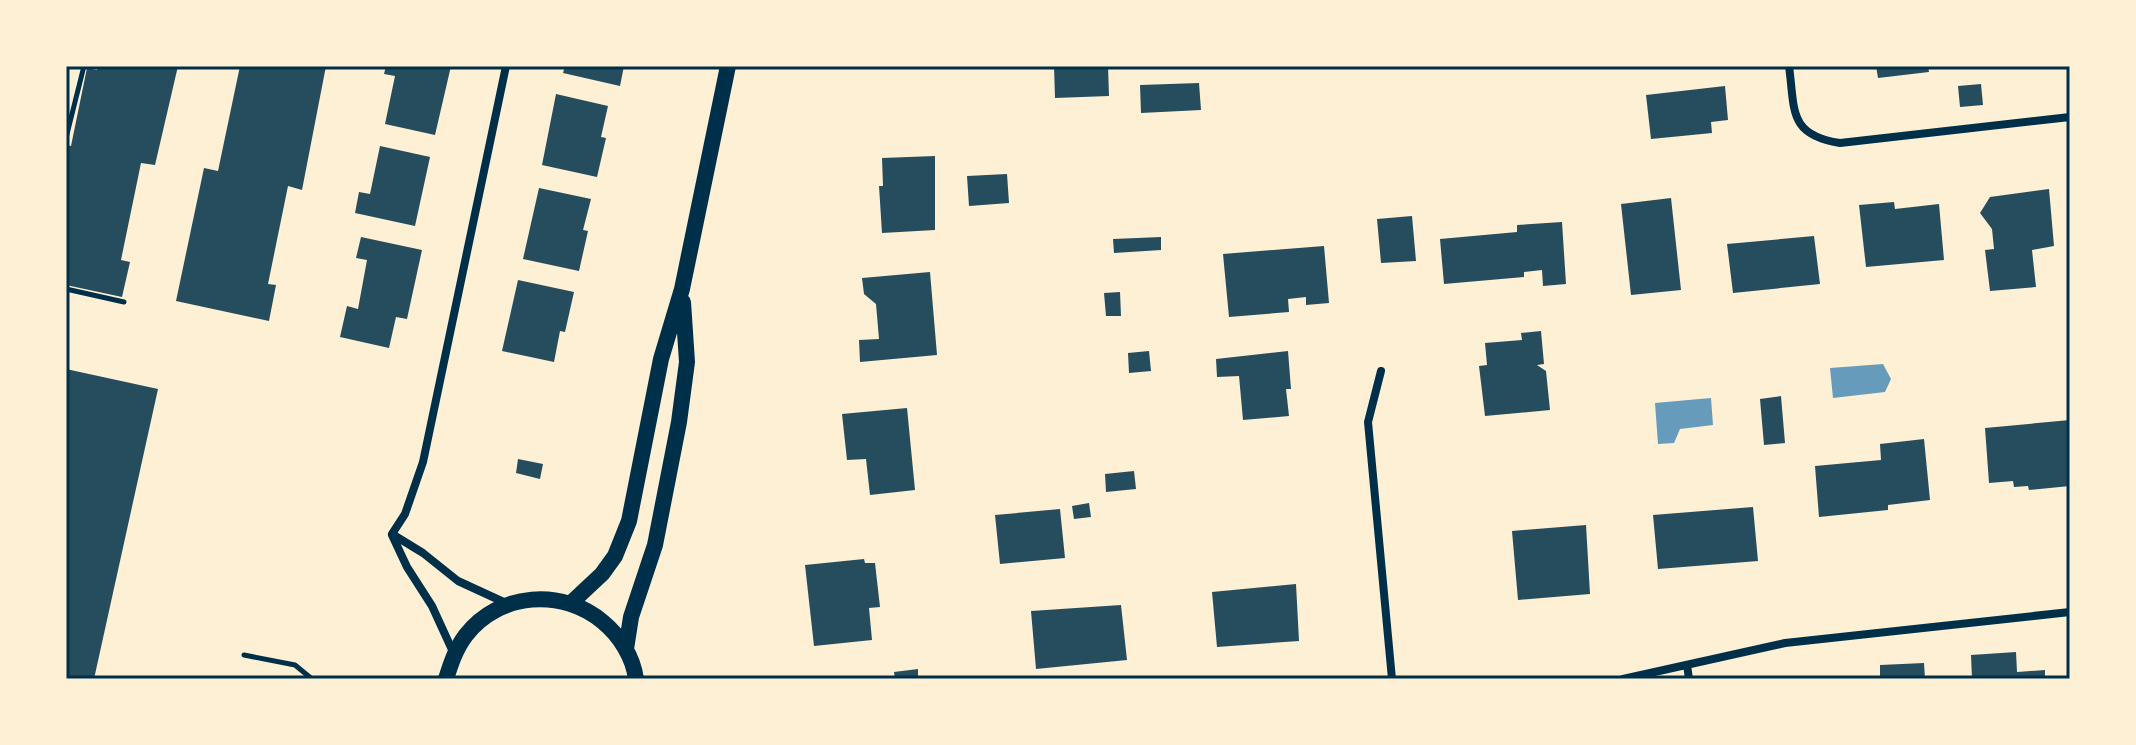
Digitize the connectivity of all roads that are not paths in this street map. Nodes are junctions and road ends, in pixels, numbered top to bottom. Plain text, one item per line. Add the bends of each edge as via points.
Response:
1 (506, 66) edge
2 (728, 66) edge
3 (1789, 66) edge
4 (2070, 117) edge
5 (682, 289) junction
6 (1381, 371) dead end
7 (392, 534) junction
8 (571, 603) junction
9 (508, 604) junction
10 (2070, 612) edge
11 (626, 649) junction
12 (454, 654) junction
13 (1687, 665) junction
14 (446, 679) edge
15 (636, 679) edge
16 (1392, 679) edge
17 (1623, 679) edge
18 (1689, 679) edge

1 - 7 street via 423,462 405,514
2 - 5 main road
3 - 4 street via 1799,122 1817,139 1840,143
5 - 8 main road via 661,359 623,539 602,574
5 - 11 main road via 687,362 679,422 655,545
6 - 16 street via 1368,422
7 - 9 street via 458,581
7 - 12 street
8 - 9 main road via 529,599
8 - 11 main road via 593,614
9 - 12 main road via 467,633
10 - 13 street via 1785,643
11 - 15 main road
12 - 14 main road
13 - 17 street
13 - 18 street

